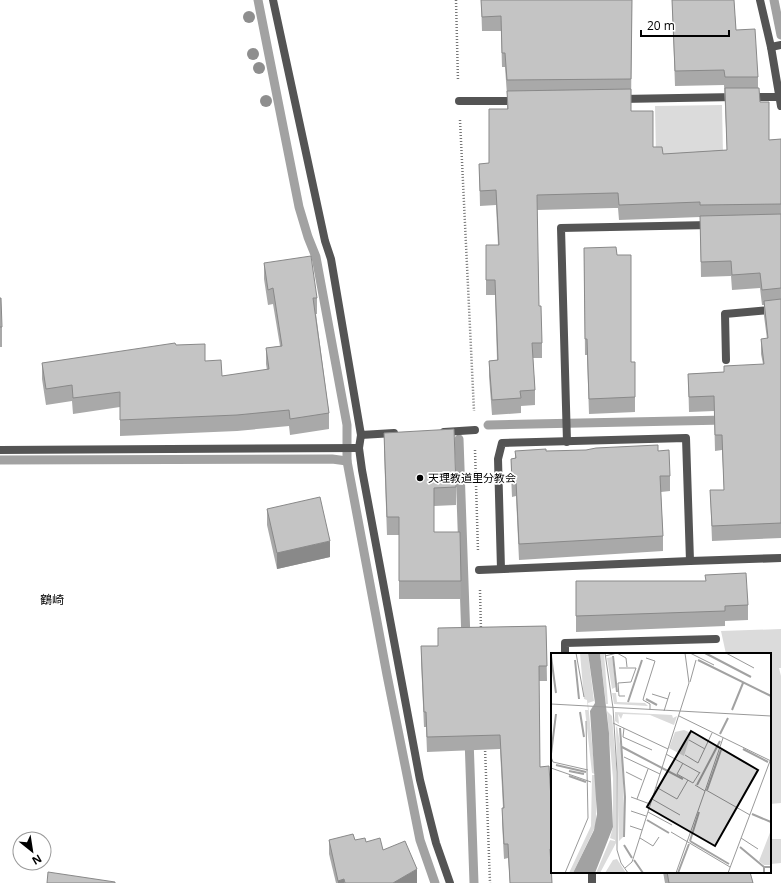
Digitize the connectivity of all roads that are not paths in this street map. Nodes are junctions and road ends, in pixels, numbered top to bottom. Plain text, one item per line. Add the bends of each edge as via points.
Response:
1 (273, 0) edge
2 (760, 0) edge
3 (777, 46) edge
4 (779, 97) junction
5 (615, 99) edge
6 (529, 100) edge
7 (459, 102) dead end
8 (781, 106) edge
9 (718, 225) edge
10 (781, 309) edge
11 (726, 360) dead end
12 (475, 430) dead end
13 (437, 432) edge
14 (399, 433) edge
15 (361, 435) junction
16 (567, 442) junction
17 (351, 448) junction
18 (0, 450) edge
19 (781, 558) edge
20 (690, 561) junction
21 (501, 569) junction
22 (479, 570) dead end
23 (716, 639) dead end
24 (565, 653) edge
25 (450, 883) edge

1 - 15 street via 324,241 331,258
2 - 3 street
3 - 4 street
4 - 5 street
4 - 8 street
6 - 7 street
9 - 16 street via 561,228
10 - 11 street via 726,314
12 - 13 street
14 - 15 street
15 - 17 street
16 - 20 street via 686,438
16 - 21 street via 502,443 498,459
17 - 18 street
17 - 25 street via 362,470 420,780 436,843
19 - 20 street
20 - 21 street
21 - 22 street
23 - 24 street via 565,643

